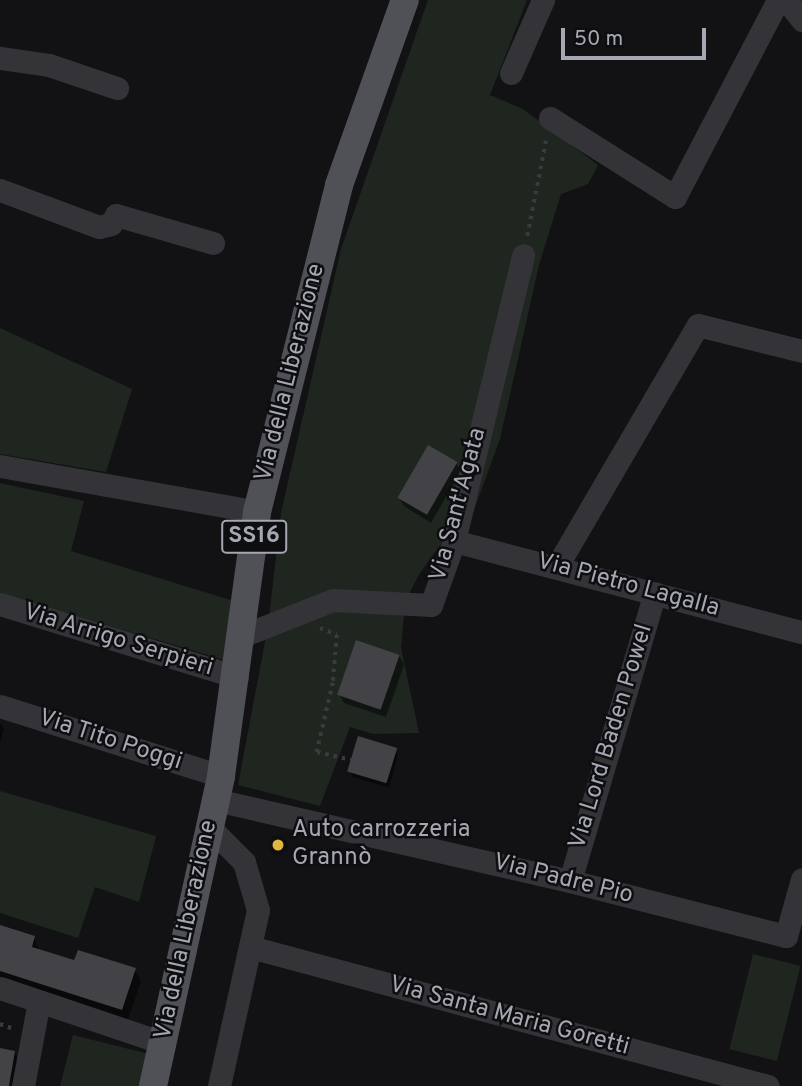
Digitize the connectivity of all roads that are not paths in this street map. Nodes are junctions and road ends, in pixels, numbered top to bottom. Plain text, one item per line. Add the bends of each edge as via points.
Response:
1 (405, 0) edge
2 (543, 0) edge
3 (778, 0) edge
4 (786, 0) edge
5 (802, 20) edge
6 (0, 58) edge
7 (511, 73) dead end
8 (117, 88) dead end
9 (550, 118) road end
10 (0, 190) edge
11 (213, 243) dead end
12 (523, 255) road end
13 (802, 351) edge
14 (0, 466) edge
15 (257, 512) junction
16 (454, 541) junction
17 (557, 566) junction
18 (655, 593) junction
19 (0, 604) edge
20 (802, 632) edge
21 (242, 636) junction
22 (237, 677) junction
23 (0, 706) edge
24 (218, 788) junction
25 (210, 828) junction
26 (802, 879) edge
27 (570, 881) junction
28 (250, 947) junction
29 (0, 988) edge
30 (39, 1001) junction
31 (163, 1043) junction
32 (23, 1086) edge
33 (153, 1086) edge
34 (219, 1086) edge
35 (768, 1086) edge

1 - 15 main road, Via della Liberazione / SS16 via 339,185
2 - 7 street
3 - 9 street via 675,197
4 - 5 street
6 - 8 street via 49,65
10 - 11 street via 99,227 111,224 116,215
12 - 16 street, Via Sant'Agata
13 - 17 street via 698,325
14 - 15 street
15 - 21 main road, Via della Liberazione / SS16
16 - 17 street, Via Pietro Lagalla
16 - 21 street, Via Sant'Agata via 431,605 333,600
17 - 18 street, Via Pietro Lagalla
18 - 20 street, Via Pietro Lagalla
18 - 27 street, Via Lord Baden Powel
19 - 22 street, Via Arrigo Serpieri
21 - 22 main road, Via della Liberazione / SS16
22 - 24 main road, Via della Liberazione / SS16
23 - 24 street, Via Tito Poggi
24 - 25 main road, Via della Liberazione / SS16
24 - 27 street, Via Padre Pio
25 - 28 street via 244,862 253,885 258,910
25 - 31 main road, Via della Liberazione / SS16
26 - 27 street, Via Padre Pio via 786,936
28 - 34 street
28 - 35 street, Via Santa Maria Goretti
29 - 30 street
30 - 31 street
30 - 32 street
31 - 33 main road, Via della Liberazione / SS16

